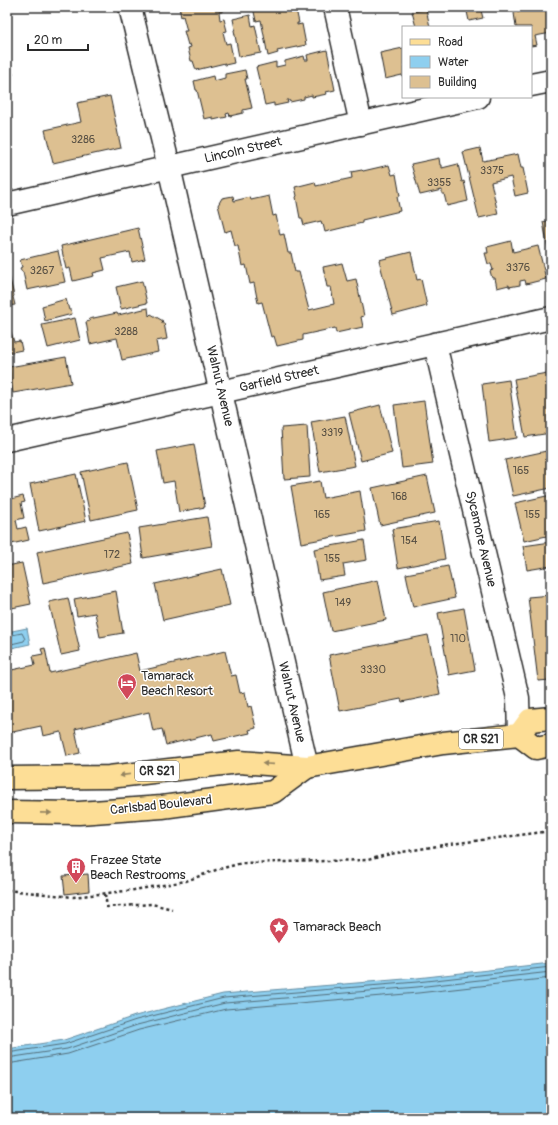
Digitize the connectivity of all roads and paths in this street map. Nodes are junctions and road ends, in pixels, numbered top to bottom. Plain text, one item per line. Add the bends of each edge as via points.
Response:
1 (130, 7) edge
2 (335, 7) edge
3 (551, 80) edge
4 (532, 85) edge
5 (474, 98) edge
6 (361, 124) junction
7 (169, 167) junction
8 (7, 204) edge
9 (551, 318) edge
10 (435, 344) junction
11 (222, 392) junction
12 (7, 440) edge
13 (551, 718) edge
14 (519, 735) junction
15 (551, 745) edge
16 (307, 767) junction
17 (7, 778) edge
18 (7, 812) edge
19 (551, 831) edge
20 (7, 890) edge
21 (105, 894) junction
22 (172, 909) dead end

1 - 7 street, Walnut Avenue
2 - 6 street
3 - 4 street
5 - 6 street, Lincoln Street
6 - 7 street, Lincoln Street
7 - 8 street, Lincoln Street
7 - 11 street, Walnut Avenue
9 - 10 street, Garfield Street
10 - 11 street, Garfield Street
10 - 14 street, Sycamore Avenue via 518,698
11 - 12 street, Garfield Street
11 - 16 street, Walnut Avenue
13 - 14 main road, CR S21 via 530,720
14 - 15 main road, CR S21 via 536,748
14 - 16 main road, Carlsbad Boulevard / CR S21 via 444,743
16 -> 17 main road, Carlsbad Boulevard / CR S21 via 239,762 109,777
18 -> 16 main road, Carlsbad Boulevard / CR S21 via 79,814 162,807 273,792
19 - 21 path via 435,846 368,860 242,863 186,881
20 - 21 path via 73,897
21 - 22 path via 107,907 152,904

